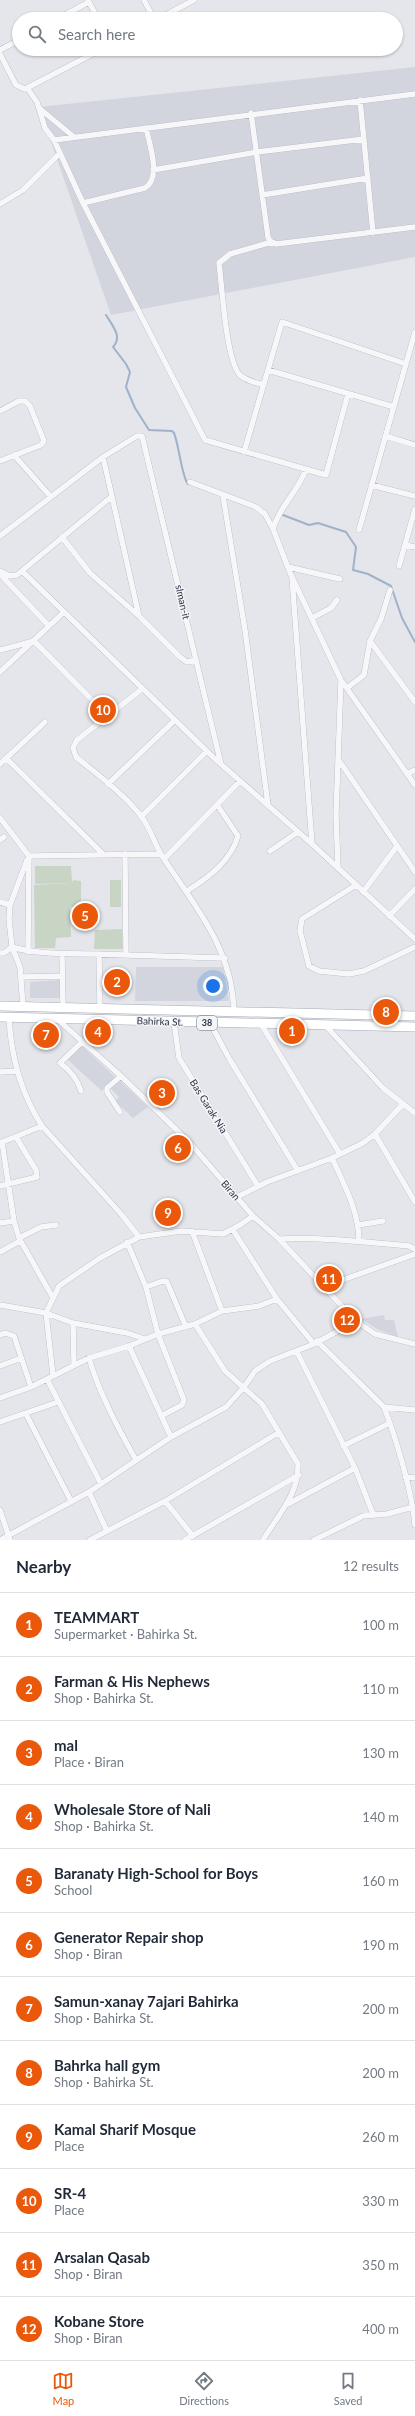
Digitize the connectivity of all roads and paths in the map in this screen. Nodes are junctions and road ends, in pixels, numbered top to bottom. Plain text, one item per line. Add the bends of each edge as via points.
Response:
1 (144, 0) edge
2 (194, 0) edge
3 (89, 1) edge
4 (69, 12) edge
5 (94, 12) edge
6 (150, 12) edge
7 (171, 12) edge
8 (12, 44) edge
9 (0, 50) edge
10 (0, 54) edge
11 (89, 56) edge
12 (28, 89) junction
13 (415, 94) edge
14 (360, 100) junction
15 (40, 108) junction
16 (252, 114) junction
17 (146, 128) junction
18 (74, 137) junction
19 (364, 139) junction
20 (54, 140) junction
21 (257, 152) junction
22 (60, 153) junction
23 (153, 170) junction
24 (368, 178) junction
25 (262, 195) junction
26 (83, 203) junction
27 (0, 204) edge
28 (415, 227) edge
29 (373, 233) junction
30 (272, 242) junction
31 (415, 332) edge
32 (406, 364) junction
33 (268, 370) junction
34 (264, 385) junction
35 (348, 394) junction
36 (394, 407) junction
37 (0, 411) edge
38 (385, 436) junction
39 (415, 445) edge
40 (244, 452) junction
41 (14, 455) junction
42 (103, 457) junction
43 (0, 461) edge
44 (306, 469) junction
45 (190, 482) dead end
46 (371, 485) junction
47 (223, 496) junction
48 (415, 496) edge
49 (51, 497) junction
50 (112, 497) junction
51 (415, 509) edge
52 (274, 528) junction
53 (358, 530) dead end
54 (0, 536) edge
55 (62, 537) junction
56 (405, 545) junction
57 (415, 547) edge
58 (288, 566) junction
59 (399, 566) dead end
60 (22, 571) junction
61 (0, 573) edge
62 (291, 575) junction
63 (340, 579) dead end
64 (390, 590) dead end
65 (337, 600) dead end
66 (64, 612) junction
67 (139, 616) junction
68 (312, 618) junction
69 (49, 626) junction
70 (370, 640) junction
71 (34, 641) junction
72 (0, 650) edge
73 (196, 660) junction
74 (0, 672) edge
75 (341, 680) junction
76 (347, 688) junction
77 (142, 689) junction
78 (415, 702) edge
79 (109, 717) junction
80 (175, 720) junction
81 (45, 722) dead end
82 (207, 751) junction
83 (6, 758) junction
84 (338, 759) junction
85 (0, 764) edge
86 (221, 764) junction
87 (415, 770) edge
88 (407, 774) junction
89 (240, 781) junction
90 (108, 784) junction
91 (415, 785) edge
92 (268, 805) junction
93 (218, 806) junction
94 (141, 816) junction
95 (0, 818) edge
96 (298, 832) junction
97 (312, 844) junction
98 (397, 846) junction
99 (270, 851) dead end
100 (125, 854) junction
101 (104, 855) junction
102 (29, 856) junction
103 (162, 856) junction
104 (338, 868) junction
105 (415, 872) edge
106 (356, 885) junction
107 (415, 889) edge
108 (188, 891) junction
109 (363, 892) junction
110 (0, 902) edge
111 (10, 905) junction
112 (389, 916) junction
113 (415, 939) edge
114 (12, 947) junction
115 (415, 947) edge
116 (28, 952) junction
117 (0, 953) edge
118 (99, 954) junction
119 (62, 955) junction
120 (126, 955) junction
121 (225, 958) junction
122 (62, 976) junction
123 (21, 977) junction
124 (0, 1006) edge
125 (23, 1006) junction
126 (63, 1007) junction
127 (81, 1007) junction
128 (100, 1008) junction
129 (234, 1011) junction
130 (415, 1016) edge
131 (4, 1017) edge
132 (57, 1018) junction
133 (81, 1018) junction
134 (174, 1022) junction
135 (210, 1023) junction
136 (261, 1024) junction
137 (325, 1025) junction
138 (415, 1027) edge
139 (82, 1042) junction
140 (16, 1071) junction
141 (0, 1072) edge
142 (120, 1076) junction
143 (81, 1090) dead end
144 (402, 1104) junction
145 (120, 1112) dead end
146 (415, 1113) edge
147 (42, 1126) junction
148 (375, 1134) junction
149 (16, 1138) junction
150 (1, 1142) edge
151 (340, 1154) junction
152 (332, 1158) junction
153 (298, 1171) junction
154 (10, 1185) junction
155 (0, 1186) edge
156 (258, 1186) junction
157 (237, 1198) junction
158 (415, 1202) edge
159 (253, 1216) junction
160 (383, 1220) dead end
161 (14, 1221) junction
162 (0, 1223) edge
163 (56, 1225) dead end
164 (358, 1225) junction
165 (232, 1230) junction
166 (192, 1231) junction
167 (139, 1237) junction
168 (20, 1239) junction
169 (279, 1239) junction
170 (359, 1241) junction
171 (127, 1242) junction
172 (415, 1249) edge
173 (0, 1252) edge
174 (415, 1254) edge
175 (146, 1287) junction
176 (323, 1287) junction
177 (53, 1298) junction
178 (277, 1299) junction
179 (0, 1305) edge
180 (222, 1311) junction
181 (46, 1313) junction
182 (356, 1321) junction
183 (74, 1323) junction
184 (195, 1324) junction
185 (186, 1327) junction
186 (158, 1334) junction
187 (0, 1335) edge
188 (145, 1339) junction
189 (316, 1342) junction
190 (415, 1344) edge
191 (129, 1346) junction
192 (296, 1352) junction
193 (21, 1358) junction
194 (89, 1358) junction
195 (74, 1364) junction
196 (0, 1366) edge
197 (53, 1375) junction
198 (47, 1379) junction
199 (31, 1387) junction
200 (244, 1387) junction
201 (0, 1398) edge
202 (58, 1402) junction
203 (384, 1407) junction
204 (415, 1410) edge
205 (26, 1414) junction
206 (161, 1416) junction
207 (0, 1422) edge
208 (390, 1423) junction
209 (278, 1433) junction
210 (171, 1437) junction
211 (343, 1446) junction
212 (136, 1460) junction
213 (355, 1468) junction
214 (299, 1475) junction
215 (405, 1477) junction
216 (415, 1478) edge
217 (101, 1484) junction
218 (89, 1492) junction
219 (71, 1501) junction
220 (165, 1501) junction
221 (288, 1504) junction
222 (0, 1510) edge
223 (414, 1510) edge
224 (373, 1514) junction
225 (415, 1525) edge
226 (107, 1531) junction
227 (193, 1536) junction
228 (9, 1538) edge
229 (0, 1540) edge
230 (90, 1540) edge
231 (185, 1540) edge
232 (263, 1540) edge
233 (314, 1540) edge

1 - 6 street
2 - 7 street
3 - 4 street
3 - 5 street
8 - 9 street
10 - 12 street via 16,85
11 - 12 street
12 - 15 street
13 - 14 street
14 - 16 street
14 - 19 street
15 - 18 street
15 - 20 street via 45,128
16 - 17 street
16 - 21 street
17 - 18 street
17 - 23 street
18 - 20 street
19 - 21 street
19 - 24 street
20 - 22 street
21 - 23 street
21 - 25 street
22 - 26 street
22 - 27 street via 23,190
23 - 26 street via 152,182 145,188
24 - 25 street
24 - 29 street
25 - 30 street via 268,237
26 - 40 street via 205,440
28 - 29 street
29 - 30 street via 276,244
30 - 34 street via 230,254 220,263 231,358 240,376
31 - 32 street
32 - 33 street via 282,322
32 - 36 street
33 - 34 street
33 - 35 street
34 - 40 street
35 - 36 street
35 - 44 street via 326,475
36 - 38 street
37 - 41 street via 19,401 25,401 44,436 42,445
38 - 39 street
38 - 46 street
40 - 44 street
41 - 43 street
41 - 49 street
42 - 49 street
42 - 50 street
42 - 73 street, slman-it via 137,436 145,439
44 - 52 street via 296,492 280,508
45 - 47 street
46 - 48 street
46 - 53 street
47 - 52 street via 262,510
47 - 92 street via 245,630
49 - 54 street
50 - 55 street
50 - 67 street
51 - 56 street
52 - 58 street
55 - 60 street
55 - 67 street via 90,573
56 - 57 street
56 - 59 street
58 - 62 street
58 - 63 street
60 - 61 street via 13,576
60 - 66 street
61 - 69 street
62 - 68 street
62 - 97 street
64 - 70 street via 381,619
65 - 68 street via 331,608
66 - 69 street
66 - 77 street
67 - 73 street via 184,661
68 - 75 street
69 - 71 street
70 - 76 street via 364,675
70 - 78 street
71 - 72 street
71 - 74 street
71 - 79 street
73 - 86 street, slman-it
75 - 76 street
75 - 84 street
76 - 88 street
77 - 79 street
77 - 80 street
79 - 90 street via 77,740 73,748 76,757
80 - 82 street
80 - 90 street
81 - 83 street
82 - 86 street
82 - 94 street
83 - 85 street
83 - 101 street
84 - 98 street
84 - 104 street
86 - 89 street
87 - 88 street
88 - 91 street
89 - 92 street
89 - 93 street
90 - 94 street
92 - 96 street
93 - 103 street
93 - 108 street via 238,836 225,861 209,877
94 - 103 street
95 - 102 street
96 - 97 street
96 - 99 street
97 - 104 street
98 - 105 street
98 - 109 street
100 - 101 street
100 - 103 street
100 - 120 street
101 - 102 street
102 - 111 street
102 - 116 street
103 - 108 street
104 - 106 street
106 - 109 street
106 - 115 street via 302,919 300,931 309,966 319,971 349,974 364,971
107 - 112 street
108 - 121 street
109 - 112 street
110 - 111 street
111 - 114 street
112 - 113 street
114 - 116 street
114 - 117 street
114 - 123 street
116 - 119 street
118 - 119 street
118 - 120 street
118 - 128 street
119 - 122 street
120 - 121 street
121 - 129 street via 232,983
122 - 123 street
122 - 126 street
123 - 125 street
124 - 125 main road, Bahirka St. / 38
125 - 126 main road, Bahirka St. / 38
126 - 127 main road, Bahirka St. / 38
127 - 128 main road, Bahirka St. / 38
127 - 133 main road via 84,1012
128 - 129 main road, Bahirka St. / 38
129 - 130 main road, Bahirka St. / 38
131 - 132 main road, Bahirka St. / 38
131 - 140 street
132 - 133 main road, Bahirka St. / 38
132 - 139 street, Biran
133 - 134 main road, Bahirka St. / 38
134 - 135 main road, Bahirka St. / 38
134 - 156 street, Bas Garak Nia via 179,1058
135 - 136 main road, Bahirka St. / 38
135 - 153 street
136 - 137 main road, Bahirka St. / 38
136 - 151 street
137 - 138 main road, Bahirka St. / 38
137 - 144 street via 383,1088
139 - 142 street, Biran
139 - 143 street via 60,1063 78,1081
140 - 141 street
140 - 147 street via 28,1102
142 - 145 street via 107,1088
142 - 157 street, Biran via 190,1143
144 - 146 street
144 - 148 street
147 - 149 street
147 - 167 street
148 - 151 street
148 - 158 street
149 - 150 street
149 - 154 street via 36,1170 37,1178
150 - 154 street
151 - 152 street
152 - 153 street
152 - 164 street via 350,1198
153 - 156 street
154 - 155 street
154 - 161 street
156 - 157 street
157 - 159 street, Biran
159 - 165 street
159 - 169 street, Biran
160 - 164 street
161 - 162 street
161 - 168 street
163 - 168 street via 41,1227
164 - 170 street
165 - 166 street via 223,1234
165 - 178 street
166 - 167 street via 181,1230
166 - 180 street
167 - 171 street
168 - 173 street
168 - 177 street
169 - 170 street
169 - 176 street, Biran
170 - 172 street via 409,1246
171 - 175 street
171 - 177 street via 59,1286
174 - 176 street
175 - 185 street via 167,1282
175 - 186 street
176 - 182 street, Biran
177 - 181 street
178 - 180 street via 259,1306
178 - 189 street
179 - 181 street
180 - 184 street
181 - 183 street
181 - 197 street
182 - 189 street
182 - 190 street, Biran via 375,1334
183 - 188 street
183 - 195 street
184 - 185 street
184 - 200 street via 225,1371
185 - 186 street
186 - 188 street
186 - 206 street via 184,1400 182,1405
187 - 193 street via 5,1333 14,1336
188 - 191 street
189 - 192 street
189 - 203 street
191 - 194 street
191 - 206 street
192 - 200 street via 270,1361 255,1371
192 - 211 street
193 - 196 street
193 - 199 street
194 - 195 street
194 - 212 street via 122,1436
195 - 197 street
197 - 198 street
198 - 199 street
198 - 202 street
199 - 201 street
200 - 209 street via 262,1404
200 - 210 street via 226,1407
202 - 205 street
202 - 217 street
203 - 204 street
203 - 208 street
205 - 207 street
205 - 219 street
206 - 210 street
208 - 211 street
208 - 215 street
209 - 214 street via 292,1451 298,1464
209 - 220 street
210 - 212 street
211 - 213 street
212 - 217 street
213 - 221 street
213 - 224 street
214 - 221 street
214 - 227 street
215 - 216 street
215 - 223 street
217 - 218 street
218 - 219 street
218 - 226 street
219 - 228 street
220 - 226 street
220 - 227 street
221 - 232 street
222 - 228 street
223 - 224 street
223 - 225 street
224 - 233 street via 363,1516
226 - 230 street
227 - 231 street
228 - 229 street

